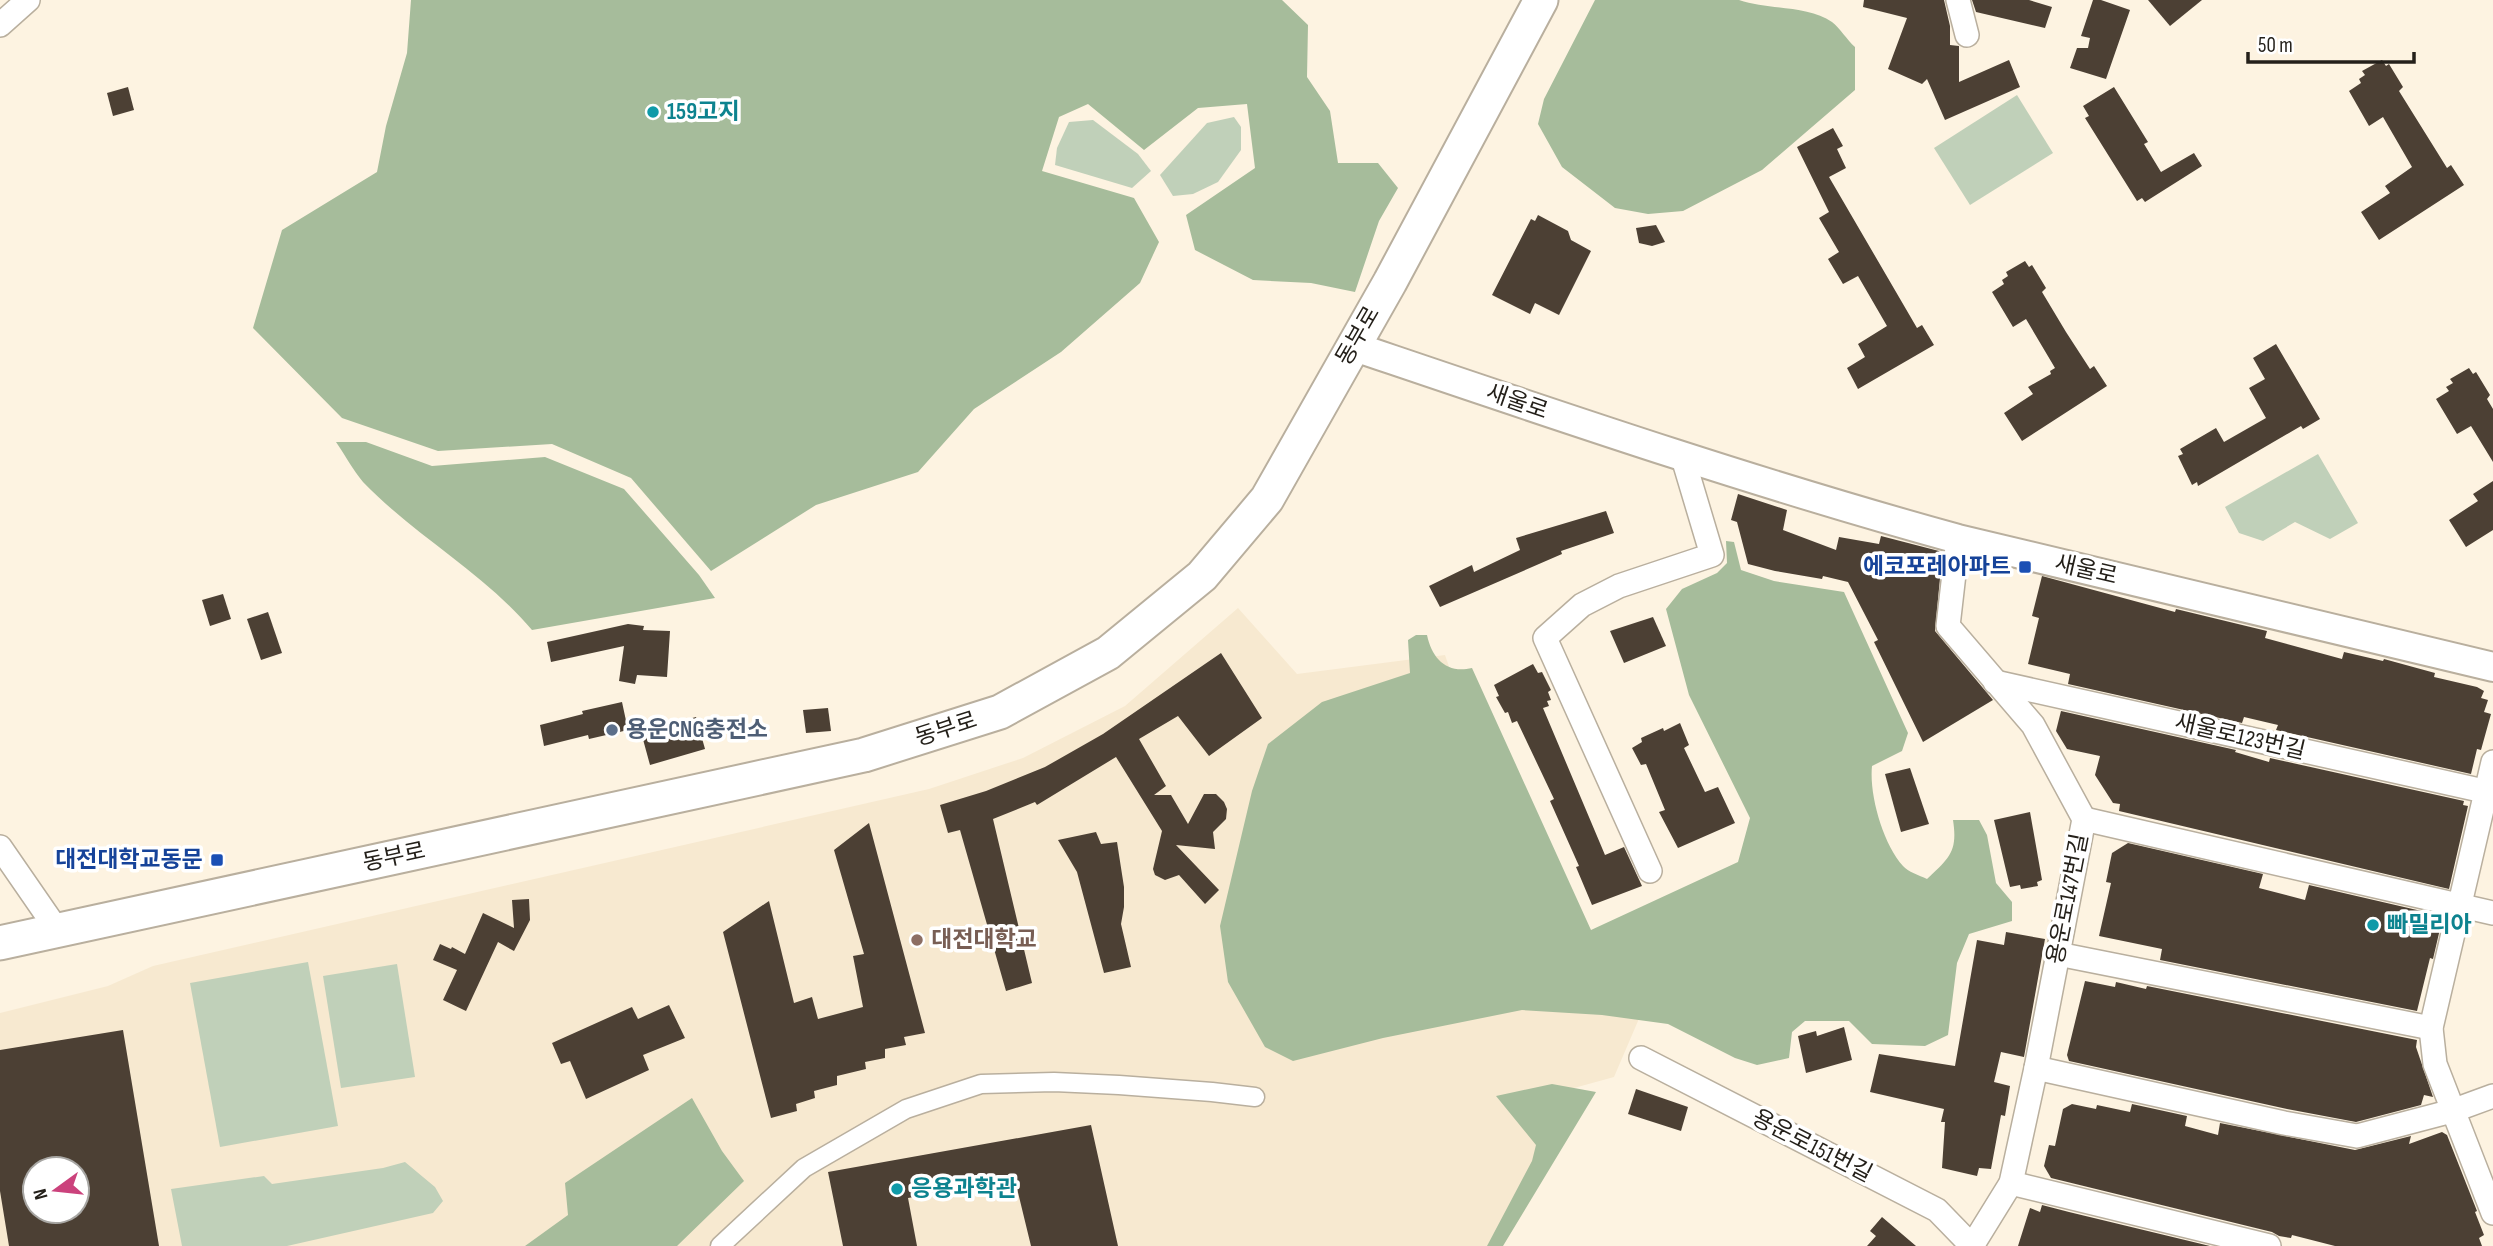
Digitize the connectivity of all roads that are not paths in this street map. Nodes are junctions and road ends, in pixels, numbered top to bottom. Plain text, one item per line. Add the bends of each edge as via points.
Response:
1 (28, 0) edge
2 (1541, 0) edge
3 (1958, 0) edge
4 (0, 25) edge
5 (1967, 35) dead end
6 (1352, 345) junction
7 (1682, 458) junction
8 (1958, 539) junction
9 (2493, 667) edge
10 (1995, 682) junction
11 (2493, 762) edge
12 (2489, 792) edge
13 (2084, 820) junction
14 (0, 847) edge
15 (1650, 871) dead end
16 (2459, 905) junction
17 (2493, 913) edge
18 (58, 930) junction
19 (0, 943) edge
20 (2058, 954) junction
21 (2431, 1028) junction
22 (1641, 1058) dead end
23 (2036, 1068) junction
24 (2493, 1096) edge
25 (1255, 1097) dead end
26 (2452, 1111) junction
27 (2011, 1183) junction
28 (2493, 1213) edge
29 (720, 1246) edge
30 (1972, 1246) edge
31 (2269, 1246) edge

1 - 4 street
2 - 6 main road, 동부로
3 - 5 street
6 - 7 street, 새울로
6 - 18 main road, 동부로 via 1267,499 1202,576 1108,653 1000,712 863,755
7 - 8 street, 새울로
7 - 15 street via 1712,555 1619,586 1582,605 1545,639
8 - 9 street, 새울로
8 - 10 street, 용운로147번길 via 1948,626
10 - 12 street, 새울로123번길
10 - 13 street, 용운로147번길 via 2033,725
11 - 12 street
12 - 16 street
13 - 16 street
13 - 20 street, 용운로147번길
14 - 18 street
16 - 17 street
16 - 21 street
18 - 19 main road, 동부로
20 - 21 street
20 - 23 street, 용운로147번길
21 - 26 street via 2435,1064
22 - 30 street, 용운로151번길 via 1937,1210
23 - 26 street via 2357,1136
23 - 27 street, 용운로147번길
24 - 26 street
25 - 29 street via 1106,1084 981,1084 906,1109 804,1168
26 - 28 street
27 - 30 street, 용운로147번길
27 - 31 street

